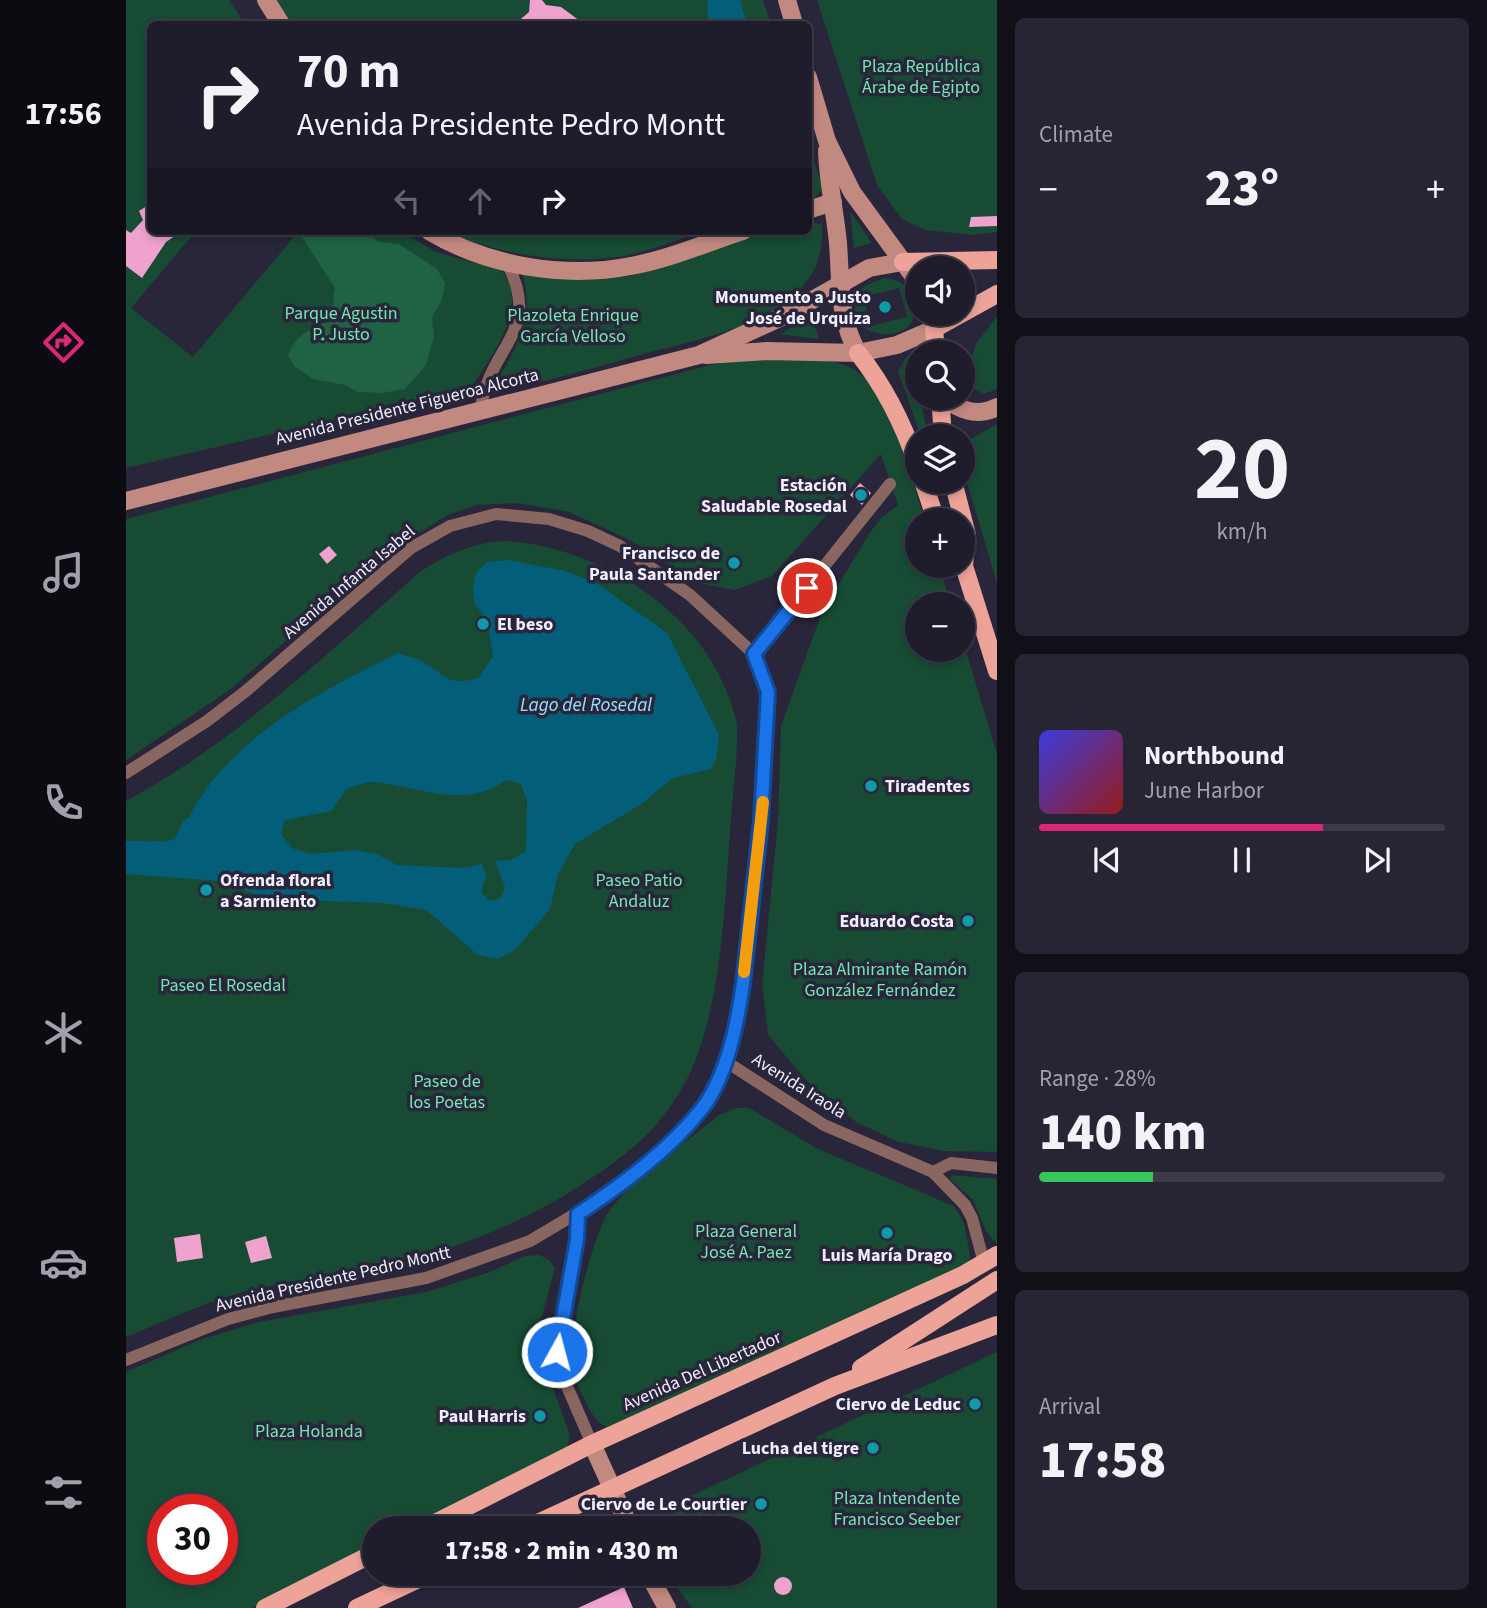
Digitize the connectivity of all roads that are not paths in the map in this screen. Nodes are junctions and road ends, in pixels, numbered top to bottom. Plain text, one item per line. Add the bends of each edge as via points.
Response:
1 (266, 0) edge
2 (787, 0) edge
3 (279, 21) edge
4 (793, 21) edge
5 (812, 90) edge
6 (827, 141) junction
7 (833, 202) junction
8 (812, 209) edge
9 (437, 235) edge
10 (731, 235) edge
11 (997, 260) edge
12 (904, 262) junction
13 (507, 263) junction
14 (839, 285) junction
15 (997, 294) edge
16 (975, 303) edge
17 (925, 326) edge
18 (858, 353) junction
19 (699, 355) junction
20 (997, 407) edge
21 (481, 408) junction
22 (964, 410) edge
23 (905, 434) edge
24 (890, 484) dead end
25 (126, 501) edge
26 (967, 578) edge
27 (754, 654) junction
28 (997, 671) edge
29 (126, 773) edge
30 (725, 1061) junction
31 (997, 1168) edge
32 (933, 1172) junction
33 (578, 1214) junction
34 (990, 1259) edge
35 (997, 1280) edge
36 (997, 1325) edge
37 (126, 1360) edge
38 (835, 1386) junction
39 (592, 1444) junction
40 (614, 1487) junction
41 (449, 1516) edge
42 (552, 1516) edge
43 (625, 1516) edge
44 (362, 1559) edge
45 (405, 1586) edge
46 (655, 1586) edge
47 (363, 1607) edge
48 (265, 1608) edge
49 (667, 1608) edge

1 - 3 main road
2 - 4 main road
5 - 6 main road
6 - 7 main road
6 - 12 main road via 852,192
7 - 8 main road
7 - 14 main road
9 - 13 main road
10 - 13 main road via 645,263 598,271
11 - 12 main road, Avenida Presidente Figueroa Alcorta
12 - 14 main road, Avenida Presidente Figueroa Alcorta via 869,268
13 - 21 street via 519,285 520,313 484,389
14 - 18 main road via 844,321
14 - 19 main road, Avenida Presidente Figueroa Alcorta
15 - 16 main road, Avenida Presidente Figueroa Alcorta
17 - 18 main road, Avenida Presidente Figueroa Alcorta via 898,345
18 - 19 main road, Avenida Presidente Figueroa Alcorta
18 - 23 main road via 879,378
19 - 21 main road, Avenida Presidente Figueroa Alcorta
20 - 22 main road
21 - 25 main road, Avenida Presidente Figueroa Alcorta
24 - 27 street
26 - 28 main road
27 - 29 street, Avenida Infanta Isabel via 690,595 620,546 549,519 521,514 487,516 450,526 411,548 246,691
27 - 30 street, Avenida Iraola via 768,692 765,775 743,984
30 - 32 street, Avenida Iraola via 824,1125
30 - 33 street, Avenida Presidente Pedro Montt via 704,1105 667,1144
31 - 32 street via 951,1163
32 - 34 street, Avenida Iraola via 965,1205
33 - 37 street, Avenida Presidente Pedro Montt via 533,1240 470,1265 228,1319
33 - 39 street via 557,1352
34 - 39 main road, Avenida Del Libertador
35 - 38 main road
36 - 38 main road
38 - 40 main road
39 - 40 main road
39 - 41 main road, Avenida Del Libertador
40 - 42 main road
40 - 43 main road
44 - 48 main road
45 - 47 main road
46 - 49 main road

